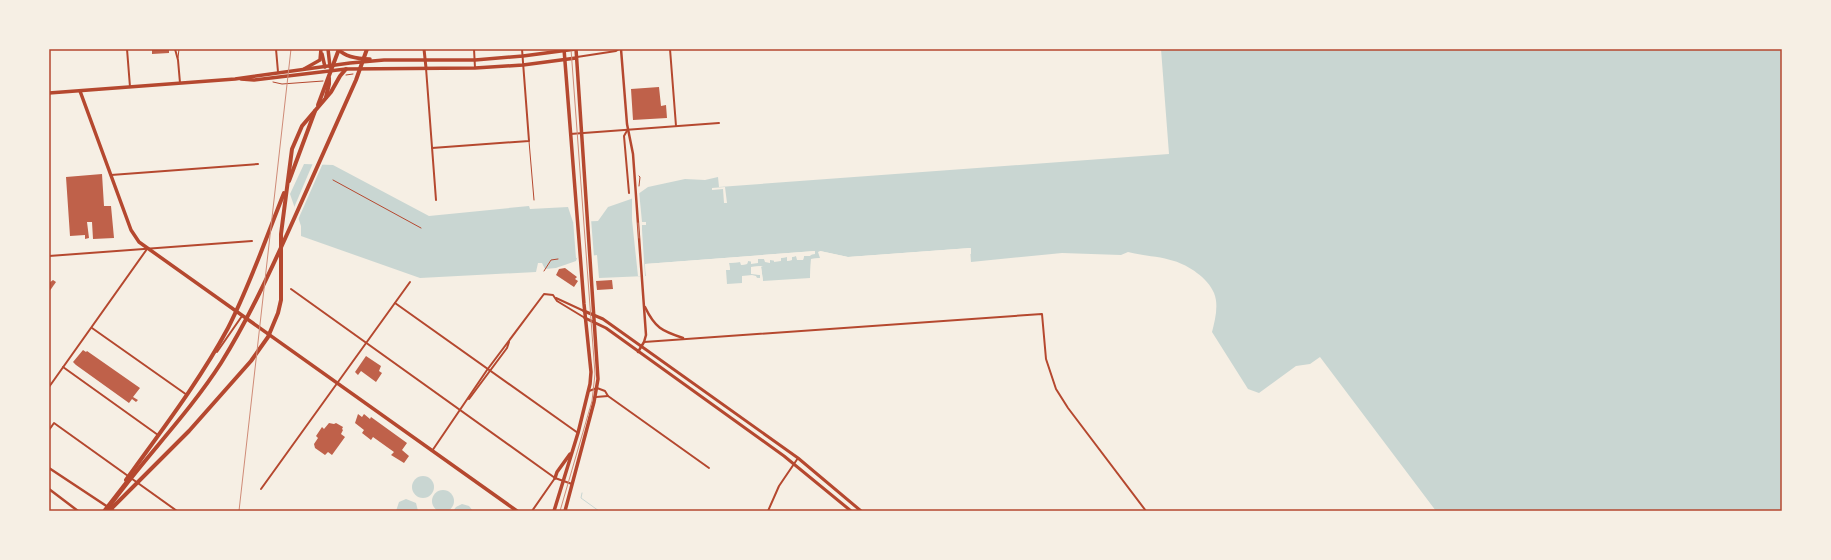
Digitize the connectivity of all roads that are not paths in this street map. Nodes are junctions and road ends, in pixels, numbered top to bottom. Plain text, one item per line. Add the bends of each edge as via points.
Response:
1 (127, 49) edge
2 (175, 49) edge
3 (179, 49) edge
4 (276, 49) edge
5 (321, 49) edge
6 (328, 49) edge
7 (338, 49) edge
8 (367, 49) edge
9 (424, 49) edge
10 (474, 49) edge
11 (522, 49) edge
12 (576, 49) edge
13 (620, 49) edge
14 (670, 49) edge
15 (564, 50) edge
16 (523, 56) junction
17 (576, 58) junction
18 (565, 59) junction
19 (178, 60) junction
20 (384, 60) junction
21 (475, 60) junction
22 (425, 61) junction
23 (330, 65) junction
24 (523, 65) junction
25 (324, 66) junction
26 (426, 68) junction
27 (475, 68) junction
28 (346, 69) junction
29 (302, 70) junction
30 (328, 72) junction
31 (278, 73) junction
32 (278, 78) junction
33 (235, 79) junction
34 (180, 83) junction
35 (130, 87) junction
36 (80, 90) junction
37 (49, 93) edge
38 (326, 97) junction
39 (719, 123) dead end
40 (676, 126) junction
41 (628, 129) junction
42 (581, 133) junction
43 (570, 134) junction
44 (529, 140) junction
45 (432, 148) junction
46 (258, 164) dead end
47 (111, 175) junction
48 (629, 193) dead end
49 (436, 200) dead end
50 (534, 200) dead end
51 (252, 242) dead end
52 (147, 249) junction
53 (49, 256) edge
54 (410, 282) dead end
55 (291, 289) dead end
56 (556, 298) junction
57 (395, 303) junction
58 (644, 306) junction
59 (584, 311) junction
60 (595, 314) junction
61 (242, 315) junction
62 (585, 318) junction
63 (595, 322) junction
64 (92, 328) junction
65 (683, 338) junction
66 (509, 341) junction
67 (644, 342) junction
68 (366, 343) junction
69 (642, 346) junction
70 (638, 352) junction
71 (63, 368) junction
72 (487, 370) junction
73 (490, 372) junction
74 (337, 383) junction
75 (49, 387) edge
76 (597, 388) junction
77 (589, 391) junction
78 (187, 395) junction
79 (608, 396) junction
80 (596, 397) junction
81 (467, 401) junction
82 (460, 411) junction
83 (49, 430) edge
84 (578, 433) junction
85 (158, 435) junction
86 (573, 450) junction
87 (432, 451) junction
88 (798, 458) junction
89 (794, 464) junction
90 (49, 468) edge
91 (709, 468) dead end
92 (129, 477) junction
93 (555, 478) junction
94 (563, 481) junction
95 (572, 484) junction
96 (49, 489) edge
97 (261, 489) dead end
98 (107, 506) junction
99 (78, 511) edge
100 (105, 511) edge
101 (114, 511) edge
102 (177, 511) edge
103 (517, 511) edge
104 (532, 511) edge
105 (554, 511) edge
106 (565, 511) edge
107 (768, 511) edge
108 (851, 511) edge
109 (861, 511) edge
110 (1146, 511) edge

1 - 35 street
2 - 19 street
3 - 19 lane
4 - 31 street
5 - 25 main road
5 - 29 main road via 320,60
6 - 23 main road
7 - 20 main road via 347,56
7 - 100 highway via 251,276 228,327 191,389
8 - 100 highway via 353,87 247,319 201,392
9 - 22 main road
10 - 21 street
11 - 16 street
12 - 15 main road
12 - 17 main road
13 - 17 street
13 - 41 street
14 - 40 street
15 - 16 main road
15 - 18 main road
16 - 21 main road
16 - 24 street
17 - 18 main road
17 - 42 main road
18 - 24 main road
18 - 43 main road
19 - 34 street
20 - 22 main road
20 - 23 main road
21 - 22 main road
21 - 27 street
22 - 26 main road
23 - 25 main road
23 - 30 main road
24 - 27 main road
24 - 44 street
25 - 29 main road
25 - 30 main road
26 - 27 main road
26 - 28 main road
26 - 45 street
28 - 30 main road
28 - 38 highway
29 - 31 main road
30 - 32 main road
30 - 38 highway
31 - 32 street
31 - 33 main road
32 - 33 main road
33 - 34 main road
34 - 35 main road
35 - 36 main road
36 - 37 main road
36 - 47 main road
38 - 100 highway via 302,126 291,155 282,234 281,300 268,337 251,361 189,431
39 - 40 street
40 - 41 street
41 - 42 street
41 - 48 street via 624,136
41 - 58 street via 633,154
42 - 43 street
42 - 60 main road
43 - 59 main road
44 - 45 street
44 - 50 lane
45 - 49 street
46 - 47 street
47 - 52 main road via 131,230
51 - 52 street
52 - 53 street
52 - 61 main road
52 - 64 street
54 - 57 street
55 - 68 street
56 - 59 street
56 - 62 street
56 - 66 street via 547,293 542,296
57 - 68 street
57 - 72 street
58 - 65 street via 654,324
58 - 67 street
59 - 60 main road
59 - 62 main road
60 - 63 main road
60 - 69 main road
61 - 74 main road
61 - 78 street
62 - 63 main road
62 - 77 main road via 591,366
63 - 70 main road
63 - 76 main road
64 - 71 street
64 - 78 street
65 - 67 street
65 - 110 street via 1042,314 1046,360 1056,389
66 - 72 street
66 - 73 street
67 - 69 street
68 - 74 street
68 - 82 street
69 - 70 street
69 - 88 main road
70 - 89 main road
71 - 75 street
71 - 85 street
72 - 73 street
72 - 81 street
73 - 81 street
73 - 84 street
74 - 87 main road
74 - 97 street
76 - 77 street
76 - 79 street via 605,391
76 - 80 main road
77 - 84 main road
78 - 85 street
79 - 80 street
79 - 91 street
80 - 95 main road
81 - 82 street
82 - 87 street
82 - 93 street
83 - 92 street via 54,423
84 - 86 main road
85 - 92 street
86 - 93 main road
86 - 94 main road
87 - 103 main road
88 - 89 street
88 - 109 main road
89 - 107 street via 779,486
89 - 108 main road
90 - 98 street
92 - 98 street
92 - 102 street
93 - 94 street
93 - 104 street
94 - 95 street
94 - 105 main road
95 - 106 main road
96 - 99 street
98 - 100 street
98 - 101 street

